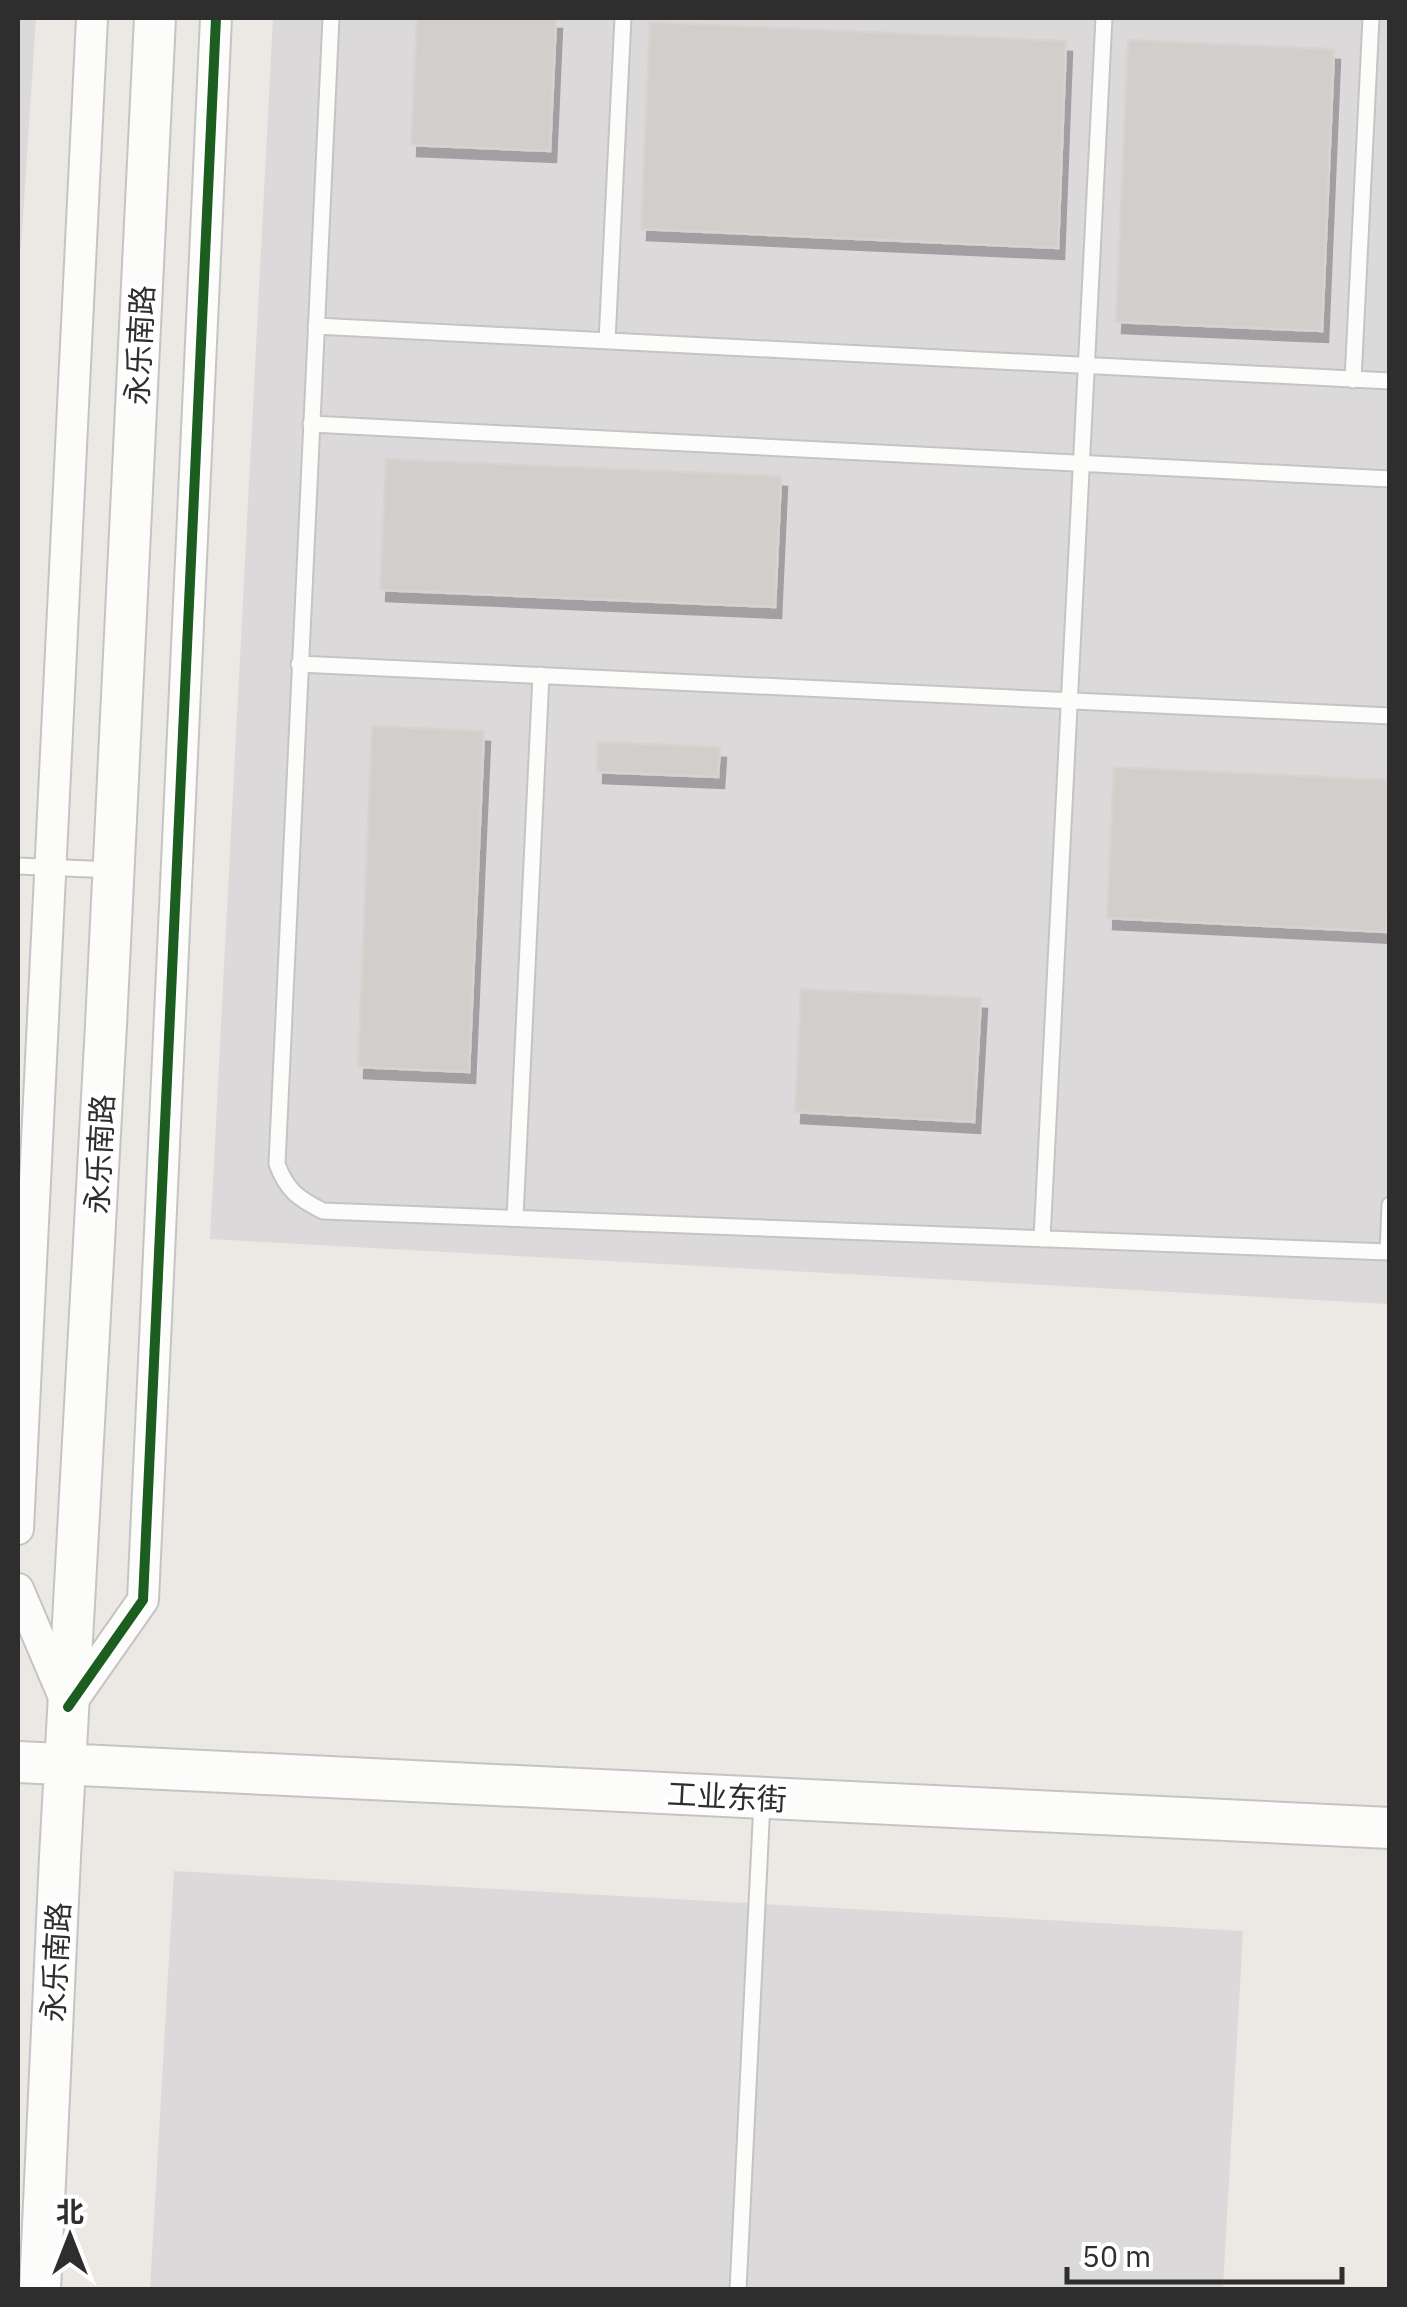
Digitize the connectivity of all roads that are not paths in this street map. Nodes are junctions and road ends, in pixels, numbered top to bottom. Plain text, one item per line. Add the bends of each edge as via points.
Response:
1 (92, 18) edge
2 (156, 18) edge
3 (216, 18) edge
4 (331, 18) edge
5 (623, 18) edge
6 (1104, 18) edge
7 (1371, 18) edge
8 (316, 326) junction
9 (607, 341) junction
10 (1086, 366) junction
11 (1353, 380) junction
12 (1390, 382) edge
13 (310, 424) junction
14 (1081, 463) junction
15 (1390, 478) edge
16 (300, 664) junction
17 (541, 675) junction
18 (1069, 701) junction
19 (1390, 716) edge
20 (18, 866) edge
21 (50, 867) junction
22 (114, 870) junction
23 (1390, 1205) edge
24 (515, 1218) junction
25 (1042, 1238) junction
26 (18, 1529) edge
27 (18, 1588) edge
28 (68, 1706) junction
29 (18, 1762) edge
30 (65, 1765) junction
31 (762, 1798) junction
32 (1390, 1828) edge
33 (40, 2290) edge
34 (738, 2290) edge

1 - 21 street
2 - 22 main road, 永乐南路
3 - 28 street via 143,1600
4 - 8 lane
5 - 9 lane
6 - 10 lane
7 - 11 lane
8 - 9 lane
8 - 13 lane
9 - 10 lane
10 - 11 lane
10 - 14 lane
11 - 12 lane
13 - 14 lane
13 - 16 lane
14 - 15 lane
14 - 18 lane
16 - 17 lane
16 - 24 lane via 277,1164 282,1178 300,1200 323,1211
17 - 18 lane
17 - 24 lane
18 - 19 lane
18 - 25 lane
20 - 21 lane
21 - 22 lane
21 - 26 street
22 - 28 main road, 永乐南路
23 - 25 lane via 1388,1252
24 - 25 lane
27 - 28 street
28 - 30 main road, 永乐南路
29 - 30 main road, 工业东街
30 - 31 main road, 工业东街
30 - 33 main road, 永乐南路 via 40,2138
31 - 32 main road, 工业东街
31 - 34 lane

